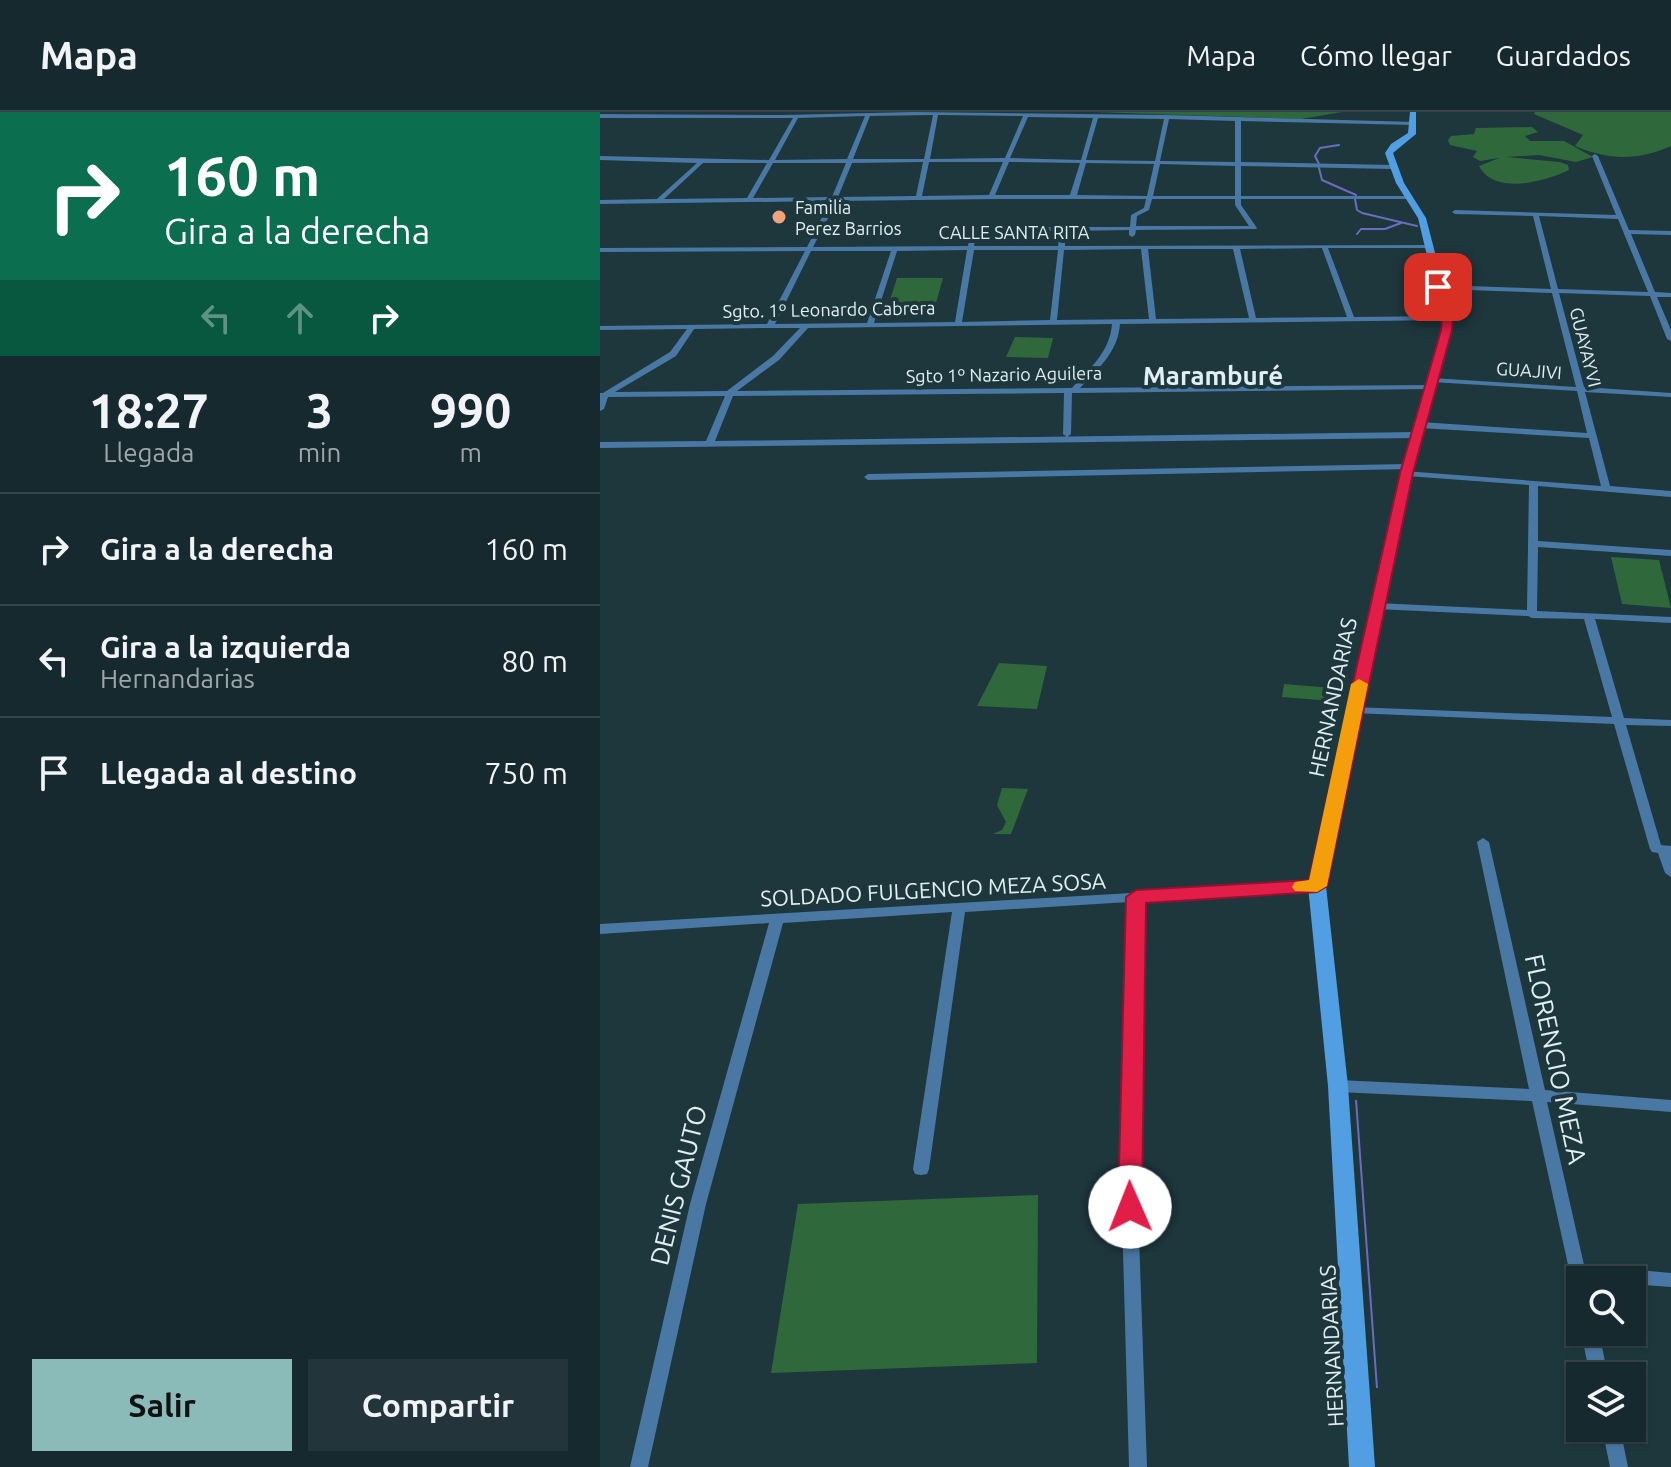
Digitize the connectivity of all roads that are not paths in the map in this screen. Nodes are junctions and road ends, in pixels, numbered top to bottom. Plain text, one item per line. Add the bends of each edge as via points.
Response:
1 (936, 112) edge
2 (1413, 112) edge
3 (868, 115) junction
4 (1026, 115) junction
5 (600, 116) edge
6 (1096, 116) junction
7 (796, 117) junction
8 (1167, 117) junction
9 (1238, 119) junction
10 (1414, 123) junction
11 (1595, 156) dead end
12 (600, 158) edge
13 (1007, 160) junction
14 (849, 161) junction
15 (927, 161) junction
16 (1083, 161) junction
17 (701, 162) junction
18 (770, 162) junction
19 (1157, 163) junction
20 (1237, 164) junction
21 (1392, 167) junction
22 (991, 197) junction
23 (1073, 197) junction
24 (919, 198) junction
25 (1150, 198) junction
26 (1238, 198) junction
27 (1410, 198) junction
28 (749, 200) junction
29 (834, 200) junction
30 (659, 201) junction
31 (600, 202) edge
32 (1455, 212) dead end
33 (1535, 213) junction
34 (1620, 217) junction
35 (1063, 230) junction
36 (1132, 230) junction
37 (1627, 232) junction
38 (1671, 233) edge
39 (1324, 246) junction
40 (1428, 246) junction
41 (1131, 247) junction
42 (1144, 247) junction
43 (1236, 247) junction
44 (895, 248) junction
45 (971, 248) junction
46 (1061, 248) junction
47 (808, 249) junction
48 (600, 250) edge
49 (1438, 287) junction
50 (1556, 291) junction
51 (1652, 295) junction
52 (1671, 295) edge
53 (1447, 318) junction
54 (1351, 319) junction
55 (1253, 320) junction
56 (1153, 321) junction
57 (1116, 322) junction
58 (1056, 323) junction
59 (958, 324) junction
60 (870, 325) junction
61 (770, 326) junction
62 (806, 326) junction
63 (692, 327) junction
64 (600, 328) edge
65 (1671, 339) edge
66 (1431, 383) junction
67 (1408, 386) joint
68 (1071, 389) junction
69 (1581, 390) junction
70 (730, 393) junction
71 (603, 395) edge
72 (1671, 395) edge
73 (600, 409) edge
74 (1418, 430) junction
75 (1067, 434) dead end
76 (1593, 436) junction
77 (710, 443) junction
78 (600, 445) edge
79 (1408, 470) junction
80 (868, 477) dead end
81 (1534, 483) junction
82 (1606, 489) junction
83 (1671, 494) edge
84 (1533, 544) junction
85 (1671, 553) edge
86 (1376, 606) junction
87 (1532, 615) junction
88 (1589, 617) junction
89 (1671, 620) edge
90 (1353, 710) junction
91 (1619, 720) junction
92 (1671, 723) edge
93 (1483, 842) dead end
94 (1667, 850) edge
95 (1671, 873) edge
96 (1317, 886) junction
97 (1136, 897) junction
98 (959, 908) junction
99 (777, 919) junction
100 (600, 929) edge
101 (1338, 1086) junction
102 (1537, 1095) junction
103 (1671, 1106) edge
104 (921, 1169) dead end
105 (1575, 1266) edge
106 (1646, 1280) edge
107 (1671, 1280) edge
108 (1614, 1442) edge
109 (639, 1467) edge
110 (1138, 1467) edge
111 (1362, 1467) edge
112 (1619, 1467) edge

1 - 3 street
1 - 4 street
1 - 15 street
2 - 10 street
3 - 7 street
3 - 14 street
4 - 6 street
4 - 13 street
5 - 7 street
6 - 8 street
6 - 16 street
7 - 18 street
8 - 9 street
8 - 19 street
9 - 10 street
9 - 20 street
10 - 21 street via 1410,136 1390,149
11 - 34 street
12 - 17 street
13 - 15 street
13 - 16 street
13 - 22 street
14 - 15 street
14 - 18 street
14 - 29 street
15 - 24 street
16 - 19 street
16 - 23 street
17 - 18 street
17 - 30 street
18 - 28 street
19 - 20 street
19 - 25 street
20 - 21 street
20 - 26 street
21 - 27 street, HERNANDARIAS
22 - 23 street
22 - 24 street
23 - 25 street
24 - 29 street
25 - 26 street
25 - 36 street via 1146,210 1134,215
26 - 27 street
26 - 36 street via 1239,209 1254,228
27 - 40 street, HERNANDARIAS via 1422,218
28 - 29 street
28 - 30 street
29 - 47 street
30 - 31 street
32 - 33 street
33 - 34 street
33 - 50 street, GUAYAYVI
34 - 37 street
35 - 36 street
35 - 45 street via 974,229
35 - 46 street
36 - 41 street
37 - 38 street
37 - 51 street
39 - 40 street, CALLE SANTA RITA
39 - 43 street, CALLE SANTA RITA
39 - 54 street
40 - 49 street, HERNANDARIAS
41 - 42 street, CALLE SANTA RITA
41 - 46 street, CALLE SANTA RITA
42 - 43 street, CALLE SANTA RITA
42 - 56 street
43 - 55 street
44 - 45 street, CALLE SANTA RITA
44 - 47 street, CALLE SANTA RITA
44 - 60 street
45 - 46 street, CALLE SANTA RITA
45 - 59 street
46 - 58 street
47 - 48 street, CALLE SANTA RITA
47 - 61 street
49 - 50 street
49 - 53 street, HERNANDARIAS
50 - 51 street
50 - 69 street, GUAYAYVI
51 - 52 street
51 - 65 street
53 - 54 street, Sgto. 1º Leonardo Cabrera
53 - 66 street, HERNANDARIAS
54 - 55 street, Sgto. 1º Leonardo Cabrera
55 - 56 street, Sgto. 1º Leonardo Cabrera
56 - 57 street, Sgto. 1º Leonardo Cabrera
57 - 58 street, Sgto. 1º Leonardo Cabrera
57 - 68 street via 1112,350
58 - 59 street, Sgto. 1º Leonardo Cabrera
59 - 60 street, Sgto. 1º Leonardo Cabrera
60 - 62 street, Sgto. 1º Leonardo Cabrera
61 - 62 street, Sgto. 1º Leonardo Cabrera
61 - 63 street, Sgto. 1º Leonardo Cabrera
62 - 70 street via 776,358
63 - 64 street, Sgto. 1º Leonardo Cabrera
63 - 71 street via 673,354
66 - 67 street, GUAJIVI
66 - 69 street, GUAJIVI
66 - 74 street, HERNANDARIAS
67 - 68 street, Sgto 1º Nazario Aguilera
68 - 70 street, Sgto 1º Nazario Aguilera
68 - 75 street
69 - 72 street, GUAJIVI
69 - 76 street, GUAYAYVI
70 - 71 street, Sgto 1º Nazario Aguilera
70 - 77 street
71 - 73 street
74 - 76 street
74 - 77 street
74 - 79 street, HERNANDARIAS
76 - 82 street, GUAYAYVI
77 - 78 street
79 - 80 street
79 - 81 street
79 - 86 street, HERNANDARIAS
81 - 82 street
81 - 84 street
82 - 83 street
84 - 85 street
84 - 87 street
86 - 87 street
86 - 90 street, HERNANDARIAS
87 - 88 street
88 - 89 street
88 - 91 street
90 - 91 street
90 - 96 street, HERNANDARIAS
91 - 92 street
91 - 94 street via 1656,849
93 - 102 street, FLORENCIO MEZA
94 - 95 street
96 - 97 street, SOLDADO FULGENCIO MEZA SOSA
96 - 101 street, HERNANDARIAS
97 - 98 street, SOLDADO FULGENCIO MEZA SOSA
97 - 110 street via 1129,1178
98 - 99 street, SOLDADO FULGENCIO MEZA SOSA
98 - 104 street
99 - 100 street, SOLDADO FULGENCIO MEZA SOSA
99 - 109 street, DENIS GAUTO via 698,1204
101 - 102 street
101 - 111 street, HERNANDARIAS
102 - 103 street
102 - 105 street, FLORENCIO MEZA
106 - 107 street
108 - 112 street

